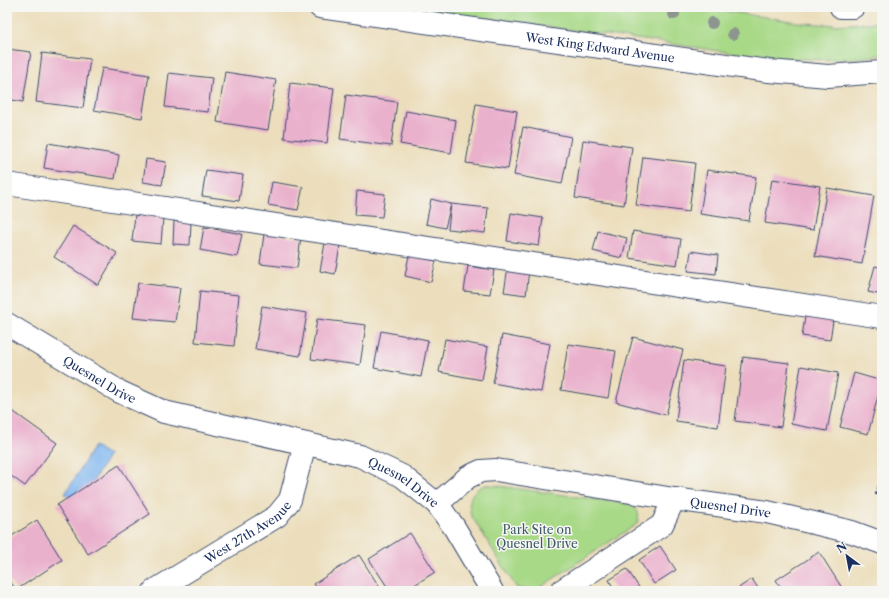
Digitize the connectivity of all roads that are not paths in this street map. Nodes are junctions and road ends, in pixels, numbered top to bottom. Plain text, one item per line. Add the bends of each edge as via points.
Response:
1 (320, 7) edge
2 (841, 7) edge
3 (853, 7) edge
4 (882, 72) edge
5 (7, 184) edge
6 (882, 317) edge
7 (7, 324) edge
8 (305, 444) junction
9 (674, 499) junction
10 (437, 504) junction
11 (882, 543) edge
12 (154, 591) edge
13 (492, 591) edge
14 (561, 591) edge

1 - 4 street, West King Edward Avenue via 769,71 828,76
2 - 3 street
5 - 6 street
7 - 8 street, Quesnel Drive via 120,392 164,412
8 - 10 street, Quesnel Drive via 360,456 402,476
8 - 12 street, West 27th Avenue via 290,500 277,516
9 - 10 street, Quesnel Drive via 496,470 481,471 468,477
9 - 11 street, Quesnel Drive via 767,512 852,532
9 - 14 street via 662,524
10 - 13 street via 454,527

